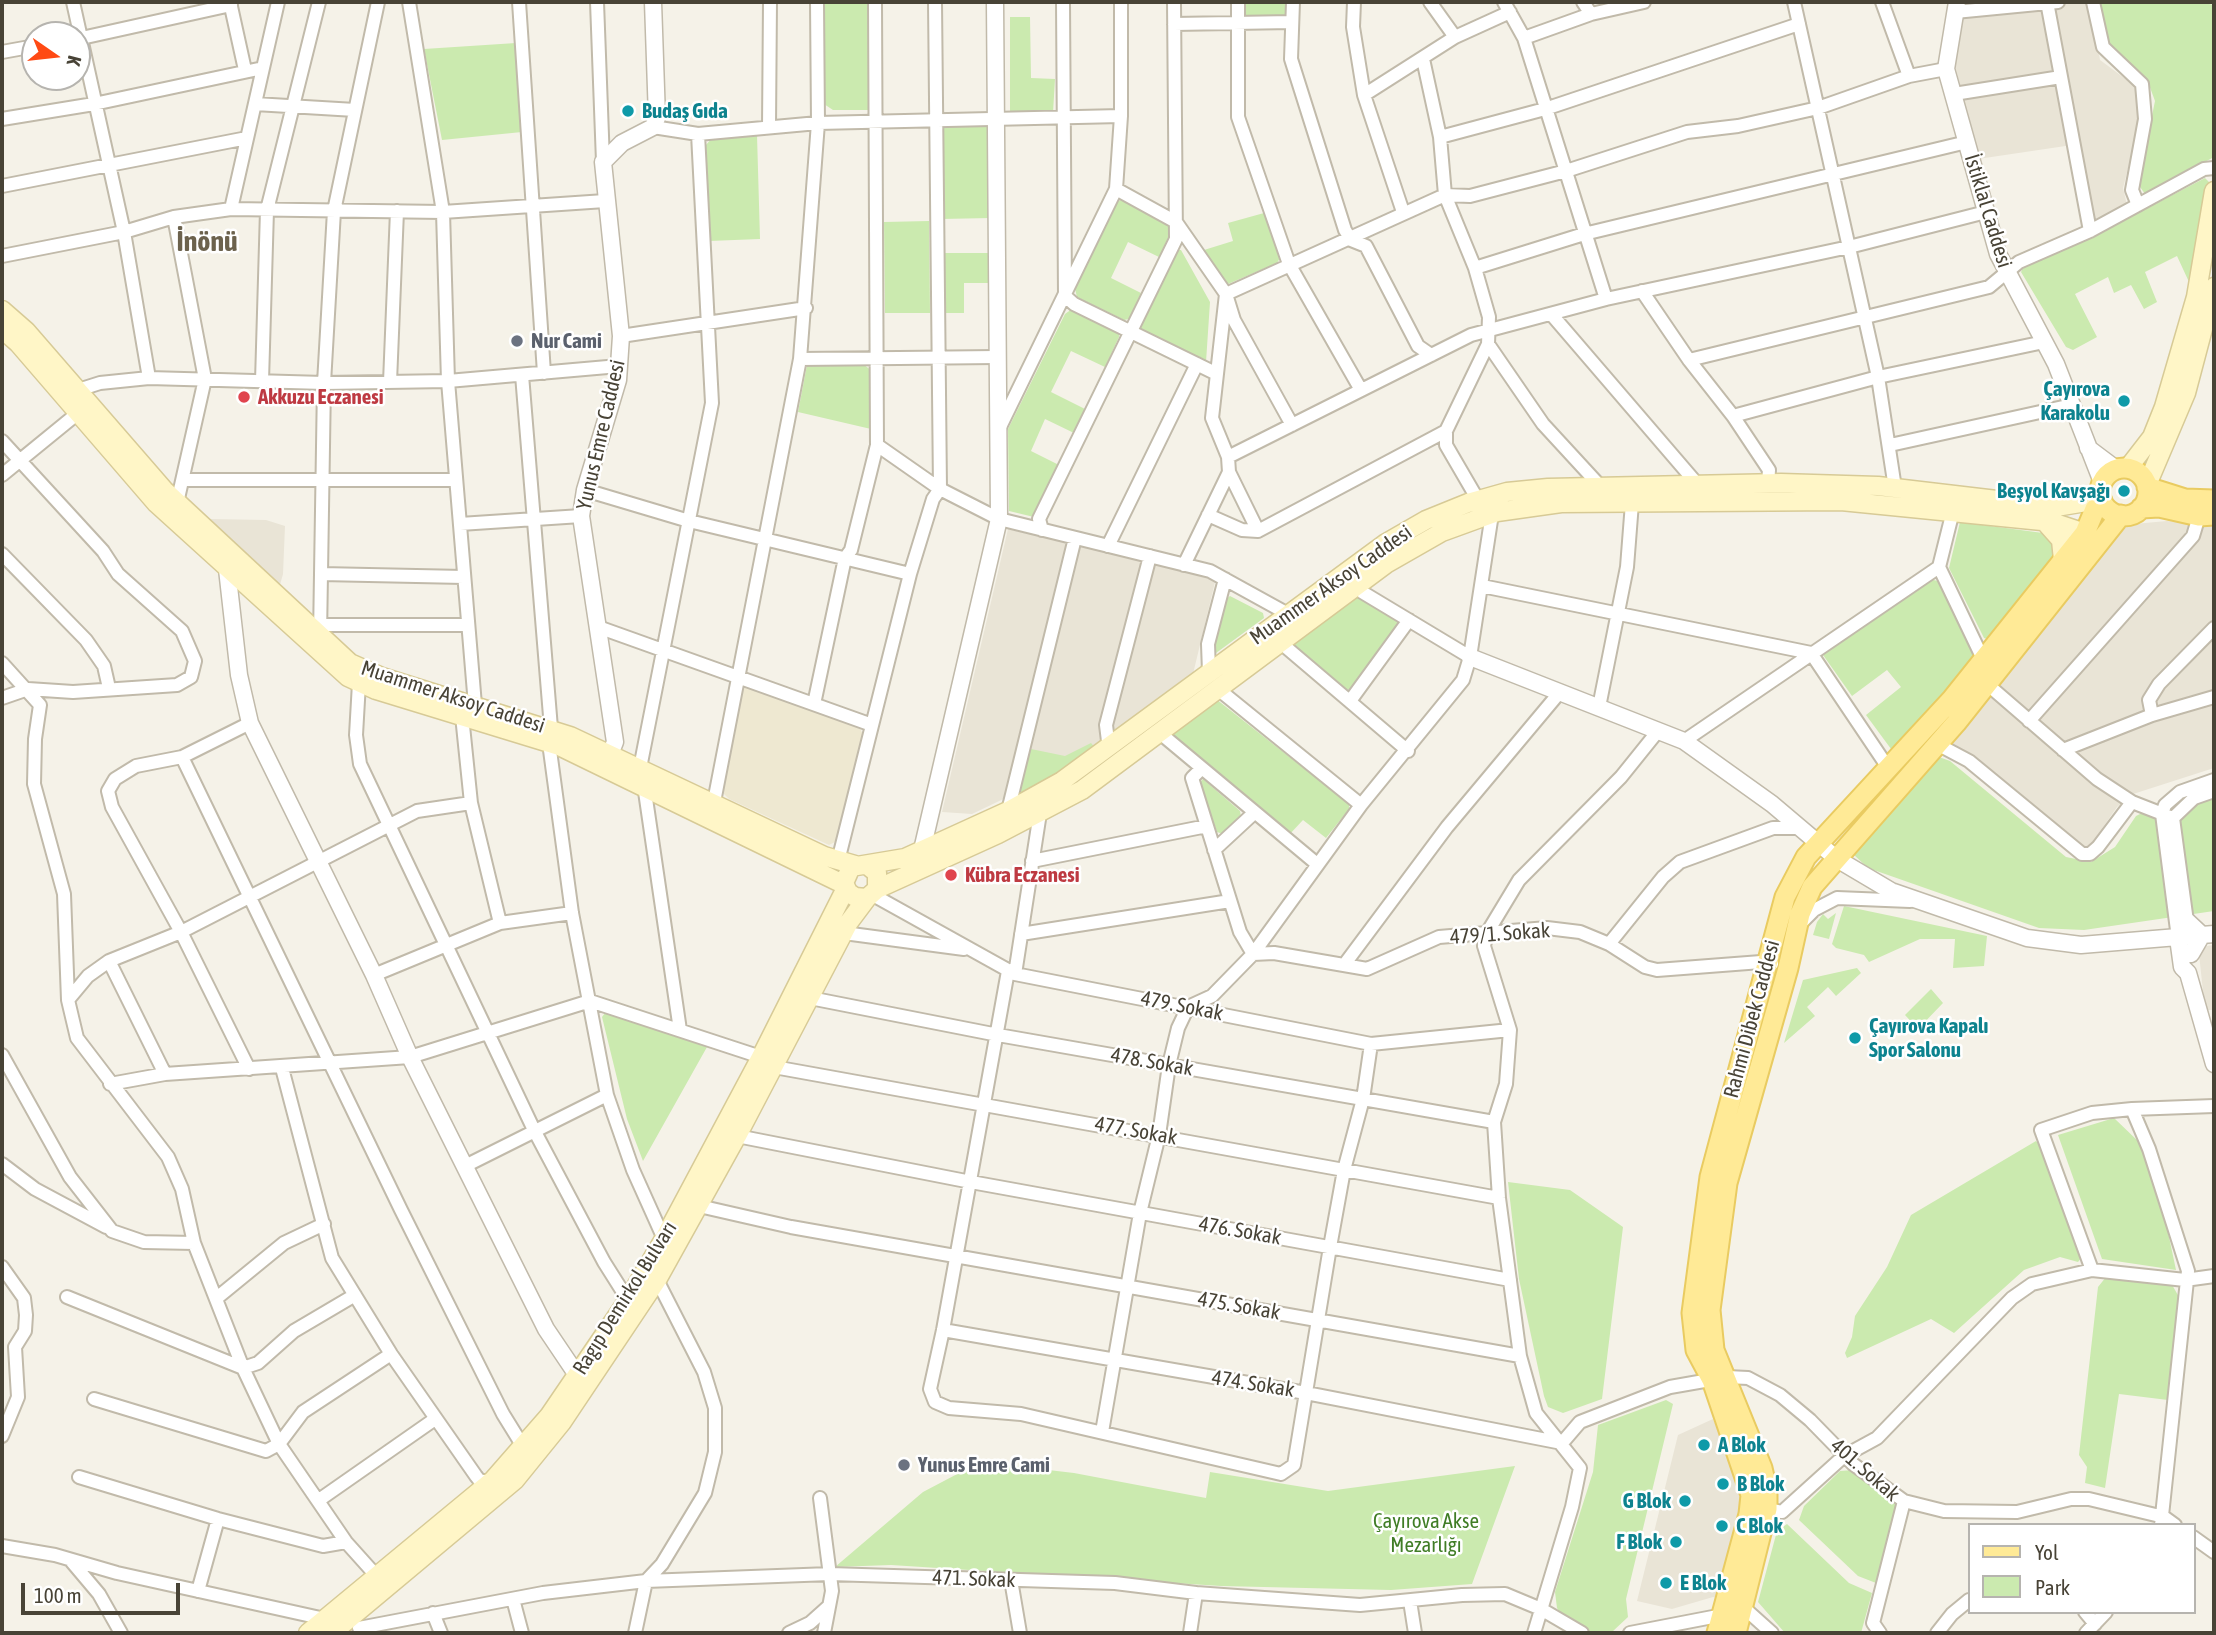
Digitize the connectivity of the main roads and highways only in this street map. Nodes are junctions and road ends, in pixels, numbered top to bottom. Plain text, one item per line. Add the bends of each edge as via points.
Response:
1 (2214, 191) edge
2 (2214, 287) edge
3 (2, 310) edge
4 (2, 329) edge
5 (2110, 483) junction
6 (2147, 486) junction
7 (2214, 500) edge
8 (2141, 508) junction
9 (2121, 515) junction
10 (2206, 515) edge
11 (2045, 522) junction
12 (2093, 536) junction
13 (2063, 560) junction
14 (468, 710) junction
15 (642, 776) junction
16 (853, 864) junction
17 (845, 886) junction
18 (872, 894) junction
19 (768, 1062) junction
20 (1718, 1379) junction
21 (382, 1582) junction
22 (356, 1618) edge
23 (1718, 1625) edge
24 (329, 1626) edge
25 (308, 1633) edge
26 (1736, 1633) edge

1 - 5 main road, Rahmi Dibek Caddesi via 2196,297 2164,407 2151,437
2 - 6 main road via 2186,393
3 - 14 main road, Muammer Aksoy Caddesi via 26,331 177,503 321,631 341,656 368,673
4 - 14 main road via 156,503 319,654 359,683
5 - 6 main road via 2140,474
5 - 9 main road via 2110,511
5 - 12 main road, Rahmi Dibek Caddesi via 2095,509
5 - 16 main road, Muammer Aksoy Caddesi via 2085,502 2056,507 1895,488 1768,484 1523,490 1478,500 1408,529 1062,781 1008,811 895,861
6 - 7 main road via 2185,499
6 - 8 main road
8 - 9 main road, Rahmi Dibek Caddesi
8 - 10 main road
9 - 12 main road, Rahmi Dibek Caddesi
11 - 12 main road
11 - 13 main road via 2061,540
11 - 18 main road via 1831,501 1546,504 1492,514 1418,544 1091,784
12 - 13 main road, Rahmi Dibek Caddesi
12 - 20 main road, Rahmi Dibek Caddesi via 1987,684 1812,887 1795,929 1723,1206 1709,1323
13 - 20 main road, Rahmi Dibek Caddesi via 1889,769 1806,857 1790,883 1703,1218 1692,1328 1696,1349
14 - 15 main road via 550,736
15 - 16 main road
15 - 17 main road
16 - 17 main road via 846,873
16 - 18 main road via 877,873
17 - 18 main road via 855,897
17 - 19 main road, Ragıp Demirkol Bulvarı
18 - 19 main road, Ragıp Demirkol Bulvarı
19 - 21 main road, Ragıp Demirkol Bulvarı via 628,1300 524,1448
19 - 21 main road, Ragıp Demirkol Bulvarı via 737,1136 657,1280 532,1461 500,1492
20 - 23 main road, Rahmi Dibek Caddesi via 1751,1495
20 - 26 main road, Rahmi Dibek Caddesi via 1762,1468 1767,1490 1767,1509
21 - 22 main road, Ragıp Demirkol Bulvarı
22 - 24 main road, Ragıp Demirkol Bulvarı
24 - 25 main road, Ragıp Demirkol Bulvarı

